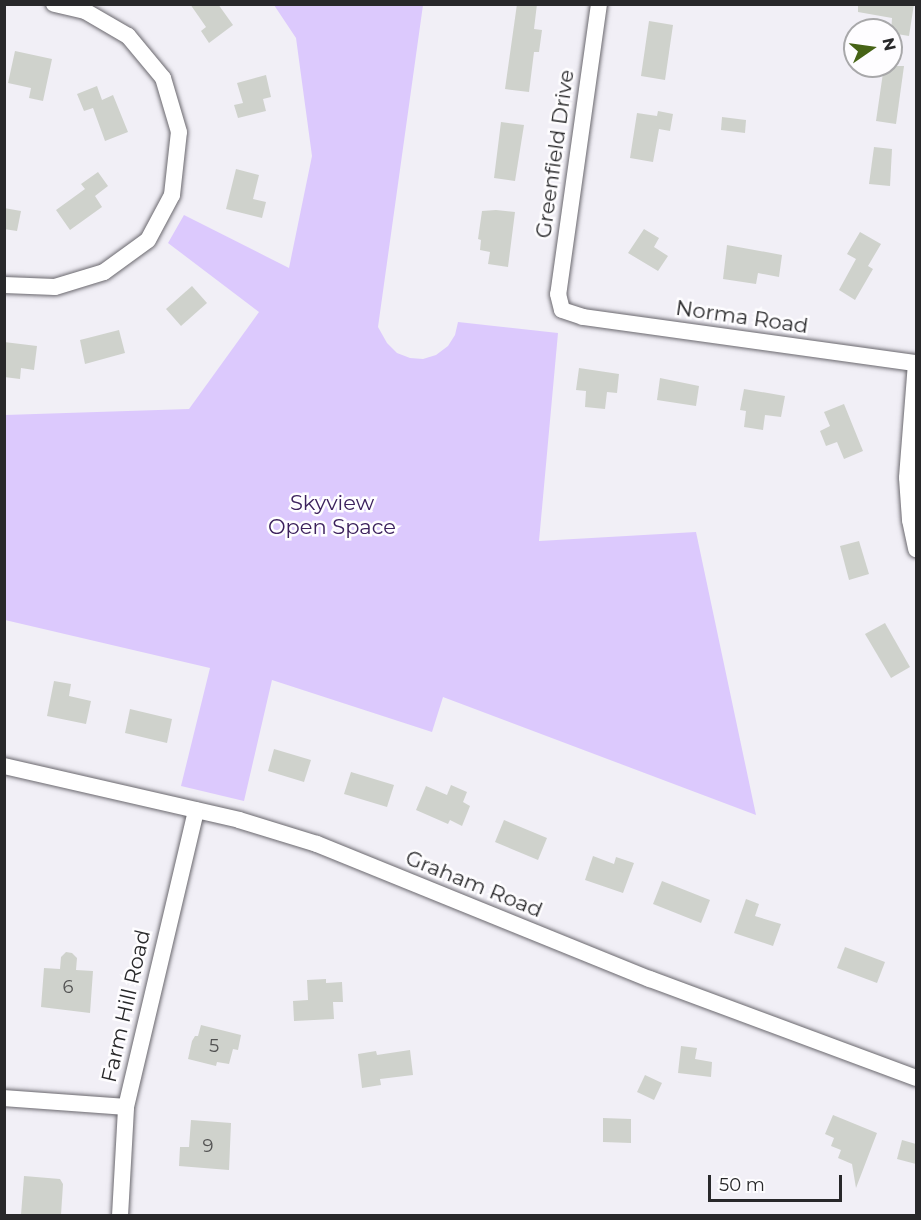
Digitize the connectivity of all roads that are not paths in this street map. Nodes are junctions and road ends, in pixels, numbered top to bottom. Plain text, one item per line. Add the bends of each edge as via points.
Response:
1 (54, 4) edge
2 (599, 4) edge
3 (4, 285) edge
4 (562, 310) joint
5 (916, 363) edge
6 (916, 549) edge
7 (4, 766) edge
8 (196, 810) junction
9 (916, 1078) edge
10 (4, 1098) edge
11 (126, 1107) junction
12 (120, 1215) edge

1 - 3 street via 85,11 128,36 163,78 179,132 172,195 148,240 104,272 55,287
2 - 4 street, Greenfield Drive via 558,294
4 - 5 street, Norma Road via 582,317
5 - 6 street via 907,478
7 - 8 street, Graham Road
8 - 9 street, Graham Road via 317,844 650,979
8 - 11 street, Farm Hill Road
10 - 11 street
11 - 12 street, Farm Hill Road

